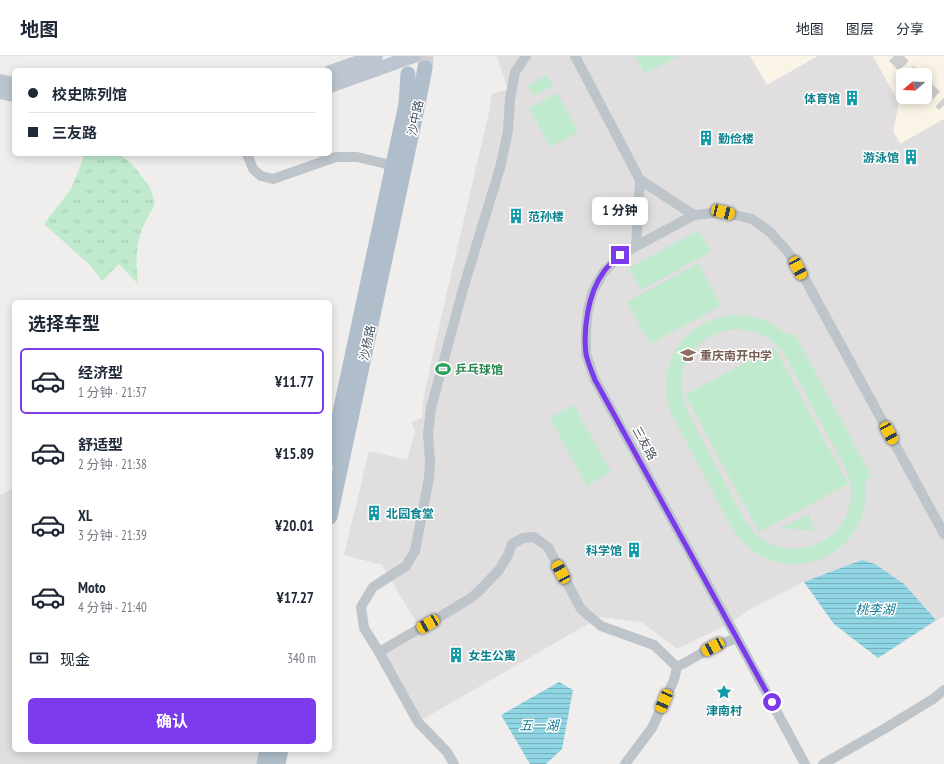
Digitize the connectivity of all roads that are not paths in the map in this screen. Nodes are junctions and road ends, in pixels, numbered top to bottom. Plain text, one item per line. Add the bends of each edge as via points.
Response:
1 (376, 56) edge
2 (414, 56) edge
3 (526, 56) edge
4 (575, 56) edge
5 (424, 68) tunnel mouth
6 (332, 71) edge
7 (408, 74) dead end
8 (0, 81) edge
9 (12, 84) edge
10 (332, 85) edge
11 (0, 92) edge
12 (12, 95) edge
13 (248, 156) edge
14 (398, 167) junction
15 (640, 180) junction
16 (694, 215) junction
17 (636, 246) junction
18 (332, 450) edge
19 (332, 507) edge
20 (944, 534) edge
21 (737, 638) junction
22 (379, 652) junction
23 (677, 667) junction
24 (944, 690) edge
25 (267, 752) edge
26 (281, 752) edge
27 (264, 764) edge
28 (278, 764) edge
29 (454, 764) edge
30 (625, 764) edge
31 (805, 764) edge
32 (823, 764) edge

1 - 6 main road
2 - 10 main road
3 - 22 street via 515,72 508,131 500,168 463,289 431,408 428,434 429,478 415,551 406,566 373,587 361,607 364,628
4 - 15 street
5 - 14 main road, 沙中路 via 418,104
7 - 14 main road, 沙中路
8 - 9 main road
11 - 12 main road
13 - 14 street via 253,169 261,176 273,179 336,157 357,157
14 - 18 main road, 沙杨路
14 - 19 main road, 沙杨路
15 - 16 street
15 - 17 street
16 - 17 street, 三友路
16 - 20 street via 723,212 752,219 770,232 787,251
17 - 21 street, 三友路 via 620,255 603,273 593,290 588,309 586,354 595,380
21 - 23 street via 713,647
21 - 31 street, 三友路
22 - 23 street via 471,598 499,570 512,544 523,538 534,537 548,547 581,609 601,626 654,645
22 - 29 street via 418,722 447,752
23 - 30 street via 674,680 652,728
24 - 32 street via 934,700
25 - 27 main road
26 - 28 main road

